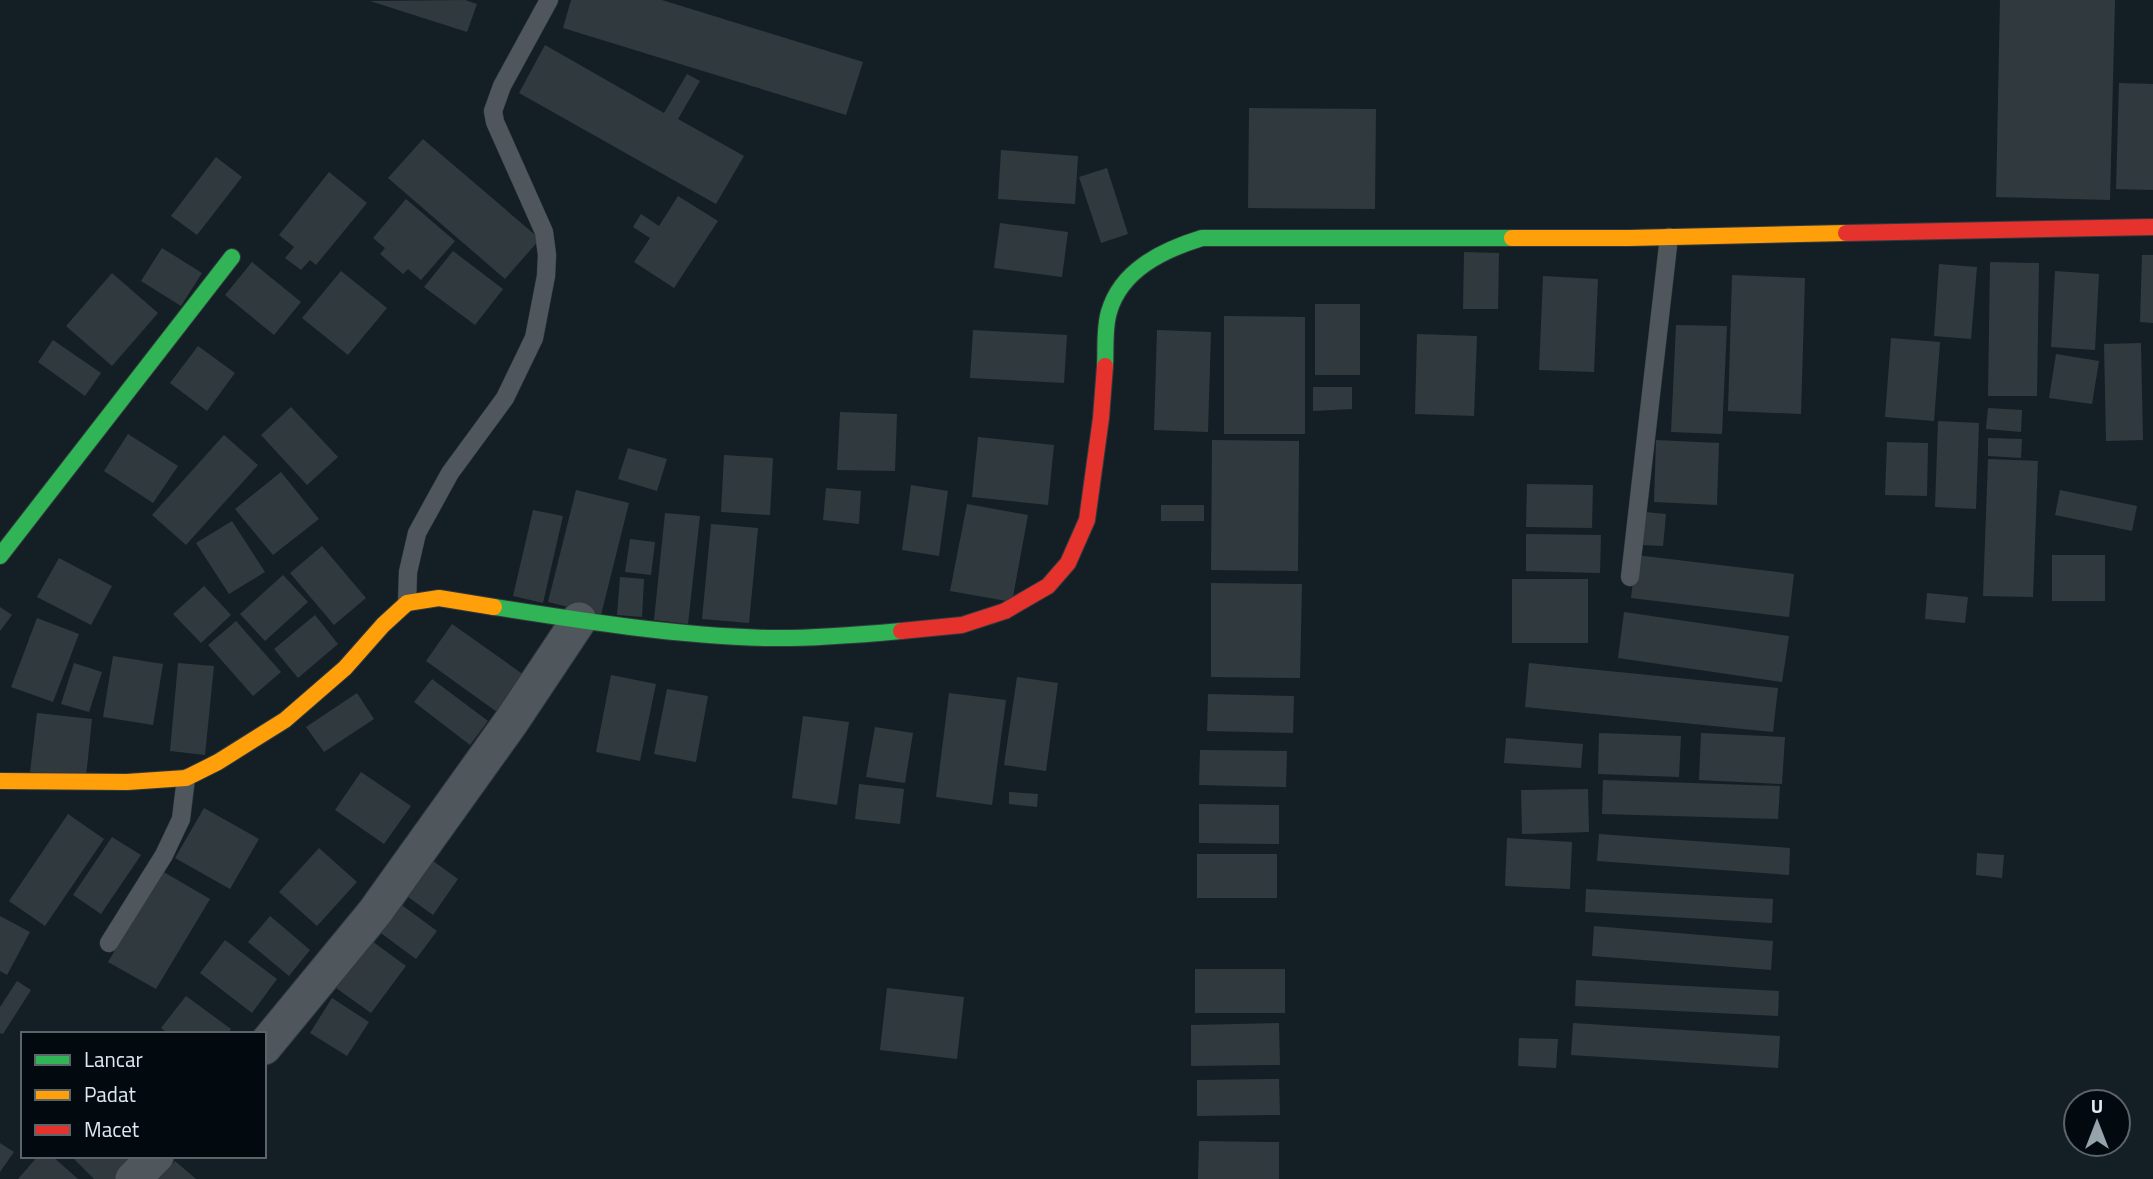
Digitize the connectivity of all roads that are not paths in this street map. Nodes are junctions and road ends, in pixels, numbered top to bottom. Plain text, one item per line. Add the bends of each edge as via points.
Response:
1 (549, 0) edge
2 (2153, 227) edge
3 (1669, 237) junction
4 (232, 257) dead end
5 (0, 556) edge
6 (1630, 577) dead end
7 (407, 603) junction
8 (579, 621) junction
9 (186, 778) junction
10 (0, 781) edge
11 (110, 943) dead end
12 (266, 1045) edge
13 (154, 1158) edge
14 (133, 1179) edge

1 - 7 lane via 502,86 494,111 544,232 546,276 534,338 505,398 450,472 417,533
2 - 3 street
3 - 6 lane
3 - 8 street via 1202,238 1172,247 1139,268 1117,290 1108,314 1101,418 1087,520 1068,564 1048,586 1006,611 962,625 861,635 767,638
4 - 5 street
7 - 8 street via 439,598
7 - 9 street via 345,668 285,720
8 - 12 street via 376,912
9 - 10 street
9 - 11 lane via 181,819
13 - 14 street

